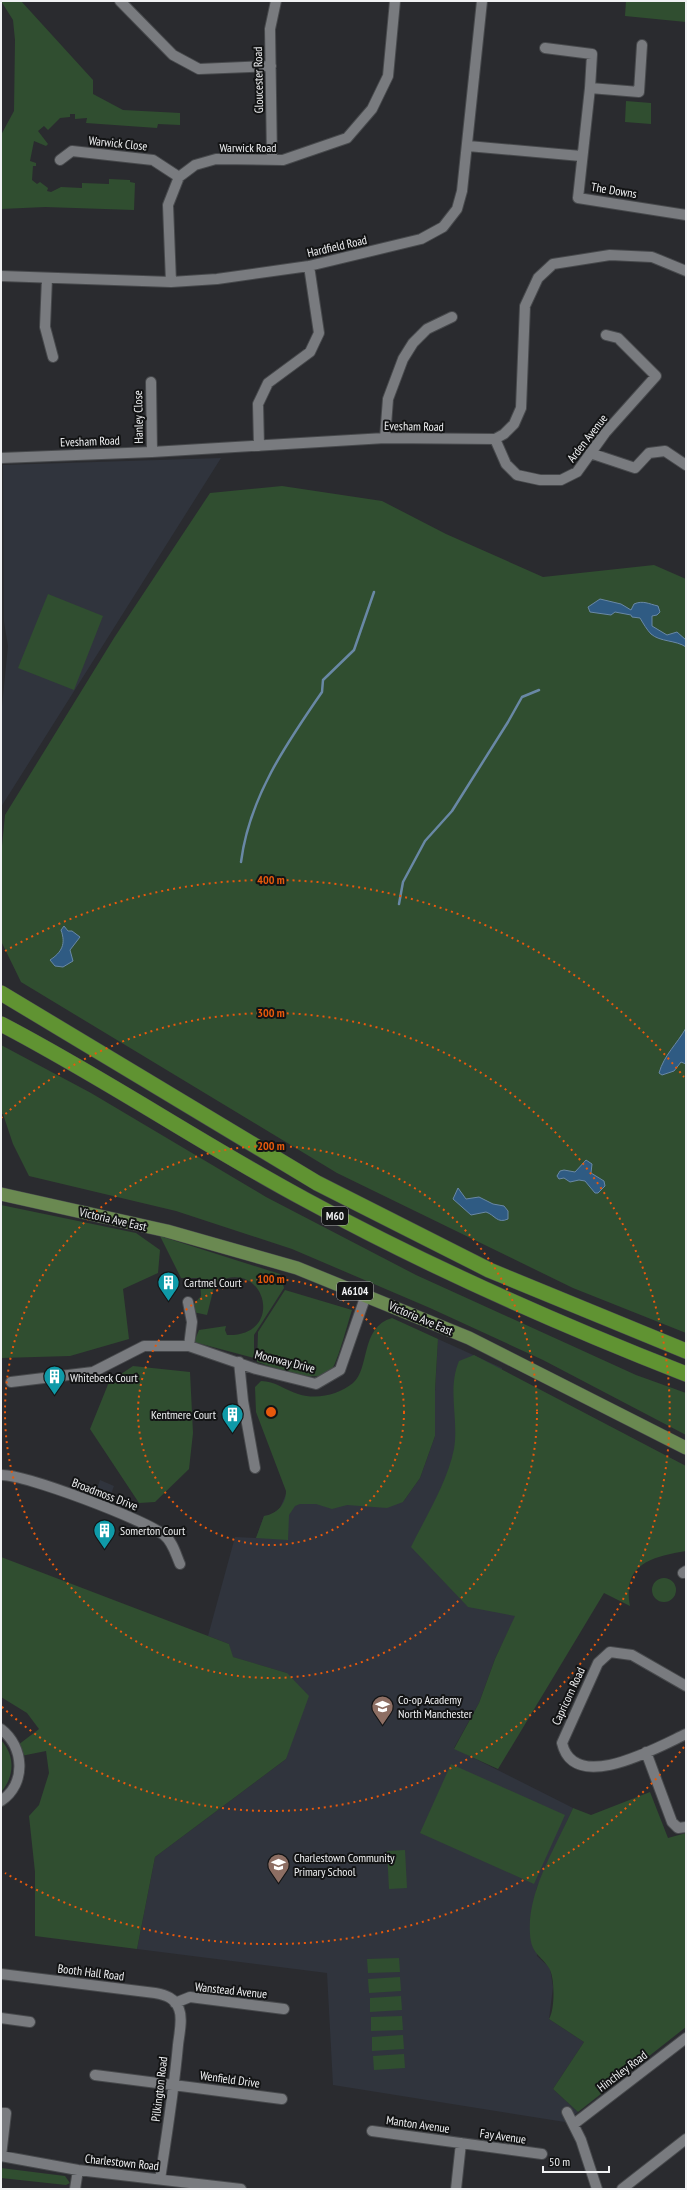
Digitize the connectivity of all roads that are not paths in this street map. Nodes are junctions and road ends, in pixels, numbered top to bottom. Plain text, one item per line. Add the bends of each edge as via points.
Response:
1 (120, 1) edge
2 (276, 1) edge
3 (394, 1) edge
4 (482, 1) edge
5 (642, 45) dead end
6 (545, 48) dead end
7 (271, 66) junction
8 (590, 88) junction
9 (468, 146) junction
10 (581, 156) junction
11 (60, 160) dead end
12 (272, 160) junction
13 (179, 177) junction
14 (686, 215) edge
15 (309, 266) junction
16 (686, 271) edge
17 (1, 276) edge
18 (47, 278) junction
19 (171, 282) junction
20 (452, 317) dead end
21 (606, 335) dead end
22 (53, 357) dead end
23 (150, 382) dead end
24 (385, 438) junction
25 (495, 439) junction
26 (259, 446) junction
27 (152, 452) junction
28 (590, 452) junction
29 (1, 458) edge
30 (686, 465) edge
31 (1, 993) edge
32 (1, 1024) edge
33 (1, 1194) edge
34 (366, 1295) junction
35 (188, 1302) dead end
36 (189, 1346) junction
37 (686, 1351) edge
38 (239, 1362) junction
39 (686, 1374) edge
40 (11, 1382) dead end
41 (686, 1448) edge
42 (255, 1468) dead end
43 (1, 1475) edge
44 (180, 1564) dead end
45 (686, 1686) edge
46 (1, 1729) edge
47 (686, 1734) edge
48 (646, 1752) junction
49 (1, 1801) edge
50 (686, 1827) edge
51 (1, 1974) edge
52 (175, 2003) junction
53 (284, 2009) dead end
54 (1, 2018) edge
55 (30, 2022) dead end
56 (686, 2038) edge
57 (95, 2075) dead end
58 (174, 2085) junction
59 (282, 2099) dead end
60 (567, 2112) dead end
61 (1, 2113) edge
62 (574, 2124) junction
63 (372, 2131) dead end
64 (686, 2139) edge
65 (461, 2143) junction
66 (542, 2154) dead end
67 (1, 2156) edge
68 (78, 2170) junction
69 (160, 2179) junction
70 (75, 2189) edge
71 (241, 2189) edge
72 (456, 2189) edge
73 (596, 2189) edge
74 (622, 2189) edge

1 - 7 street via 173,55 199,69
2 - 7 street, Gloucester Road via 270,29
3 - 12 street, Warwick Road via 388,76 372,109 348,138 283,160
4 - 9 street, Hardfield Road
5 - 8 street via 639,92
6 - 8 street, The Downs via 592,54
7 - 12 street, Gloucester Road
8 - 10 street, The Downs
9 - 10 street
9 - 15 street, Hardfield Road via 457,209 443,227 421,239
10 - 14 street, The Downs via 578,198
11 - 13 street, Warwick Close via 71,146 153,160
12 - 13 street, Warwick Road via 216,159 195,165
13 - 19 street via 168,205
15 - 19 street, Hardfield Road via 226,278
15 - 26 street via 319,333 310,352 268,382 258,404
16 - 25 street via 652,257 610,255 553,264 538,278 525,306 521,408 514,424
17 - 18 street, Hardfield Road
18 - 19 street, Hardfield Road
18 - 22 street via 45,327
20 - 24 street via 426,329 403,359 388,399
21 - 28 street, Arden Avenue via 618,338 656,376
23 - 27 street, Hanley Close
24 - 25 street, Evesham Road
24 - 26 street, Evesham Road
25 - 28 street, Arden Avenue via 506,464 517,475 540,480 561,480 577,472
26 - 27 street, Evesham Road
27 - 29 street, Evesham Road
28 - 30 street via 636,468 649,452 665,451
31 - 37 highway, M60 via 318,1182 489,1270
32 - 39 highway, M60 via 204,1143 396,1248 486,1292
33 - 34 main road, Victoria Ave East / A6104 via 167,1231 296,1268
34 - 38 street, Moorway Drive via 340,1370 316,1384 256,1369
34 - 41 main road, Victoria Ave East / A6104 via 469,1338
35 - 36 street via 192,1322
36 - 38 street, Moorway Drive
36 - 40 street, Moorway Drive via 144,1346 93,1372
38 - 42 street, Moorway Drive
43 - 44 street, Broadmoss Drive via 36,1482 139,1521 170,1540
45 - 48 street, Capricorn Road via 632,1655 610,1652 598,1663 563,1737 566,1756 581,1765 603,1766
46 - 49 street via 17,1749 20,1770 18,1780
47 - 48 street
48 - 50 street via 672,1822 678,1828
51 - 52 street, Booth Hall Road via 155,1993 169,1997
52 - 53 street, Wanstead Avenue via 190,1997
52 - 58 street, Pilkington Road via 180,2014
54 - 55 street
56 - 62 street, Hinchley Road
57 - 58 street, Wenfield Drive
58 - 59 street, Wenfield Drive
58 - 69 street, Pilkington Road
60 - 62 street
61 - 67 street via 6,2113
62 - 73 street
63 - 65 street, Manton Avenue
64 - 74 street
65 - 66 street, Fay Avenue
65 - 72 street
67 - 68 street, Charlestown Road
68 - 69 street, Charlestown Road
68 - 70 street
69 - 71 street, Charlestown Road

